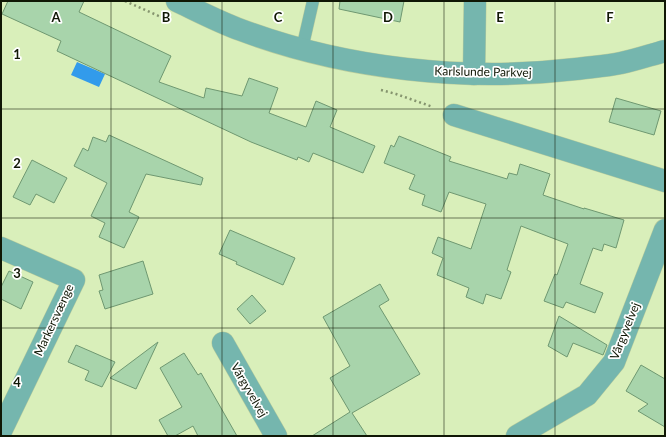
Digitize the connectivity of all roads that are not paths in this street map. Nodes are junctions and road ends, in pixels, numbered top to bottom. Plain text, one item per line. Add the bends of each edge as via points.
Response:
1 (177, 1) edge
2 (313, 1) edge
3 (475, 1) edge
4 (302, 49) junction
5 (665, 51) edge
6 (474, 74) junction
7 (454, 115) dead end
8 (665, 181) edge
9 (665, 230) edge
10 (1, 248) edge
11 (223, 343) dead end
12 (1, 431) edge
13 (276, 436) edge
14 (517, 436) edge

1 - 4 street, Karlslunde Parkvej via 240,30
2 - 4 lane
3 - 6 street
4 - 6 street, Karlslunde Parkvej via 343,60 412,70
5 - 6 street, Karlslunde Parkvej via 620,63 543,73
7 - 8 street
9 - 14 street, Vårgyvelvej via 614,362 587,395
10 - 12 street, Markersvænge via 74,280
11 - 13 street, Vårgyvelvej

